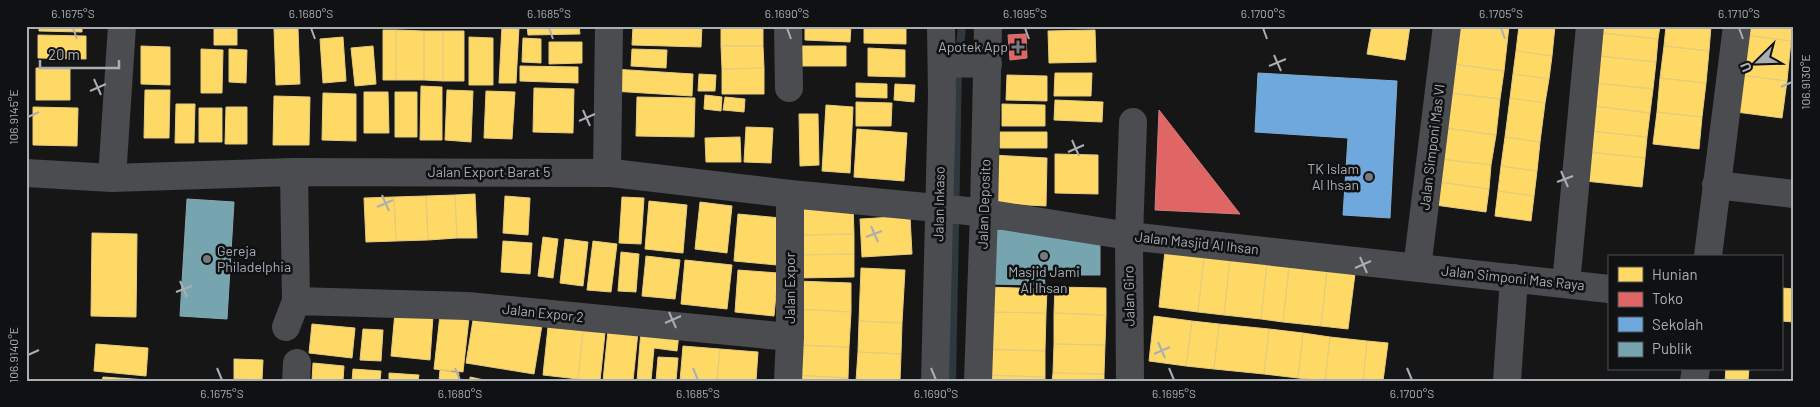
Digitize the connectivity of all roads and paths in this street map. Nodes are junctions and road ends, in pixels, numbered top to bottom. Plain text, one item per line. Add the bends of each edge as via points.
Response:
1 (122, 26) edge
2 (609, 26) edge
3 (788, 26) edge
4 (942, 26) edge
5 (988, 26) edge
6 (1447, 26) edge
7 (1590, 26) edge
8 (1737, 26) edge
9 (965, 64) junction
10 (789, 88) dead end
11 (1133, 122) dead end
12 (294, 172) junction
13 (607, 172) junction
14 (26, 173) edge
15 (112, 178) junction
16 (1716, 185) junction
17 (790, 194) junction
18 (1794, 194) edge
19 (944, 209) junction
20 (981, 213) junction
21 (1129, 236) junction
22 (1708, 255) edge
23 (1417, 268) junction
24 (1514, 278) junction
25 (1566, 284) junction
26 (1608, 289) edge
27 (296, 302) junction
28 (286, 327) dead end
29 (790, 337) junction
30 (788, 381) edge
31 (935, 381) edge
32 (978, 381) edge
33 (1130, 381) edge
34 (1507, 381) edge

1 - 15 street
2 - 13 street
3 - 10 street
4 - 9 street, Jalan Inkaso
5 - 9 street, Jalan Deposito
6 - 23 street, Jalan Simponi Mas VI
7 - 25 street
8 - 16 street
9 - 19 street, Jalan Inkaso
9 - 20 street, Jalan Deposito
11 - 21 street, Jalan Giro
12 - 13 street, Jalan Export Barat 5
12 - 15 street, Jalan Export Barat 5
12 - 27 street
13 - 17 street, Jalan Export Barat 5
14 - 15 street, Jalan Export Barat 5
16 - 18 street
16 - 22 street
17 - 19 street, Jalan Export Barat 5
17 - 29 street, Jalan Expor
19 - 20 street, Jalan Masjid Al Ihsan
19 - 31 street, Jalan Inkaso
20 - 21 street, Jalan Masjid Al Ihsan
20 - 32 street, Jalan Deposito
21 - 23 street, Jalan Masjid Al Ihsan
21 - 33 street, Jalan Giro
23 - 24 street, Jalan Simponi Mas Raya
24 - 25 street, Jalan Simponi Mas Raya
24 - 34 street
25 - 26 street, Jalan Simponi Mas Raya
27 - 28 street
27 - 29 street, Jalan Expor 2 via 467,306
29 - 30 street, Jalan Expor

